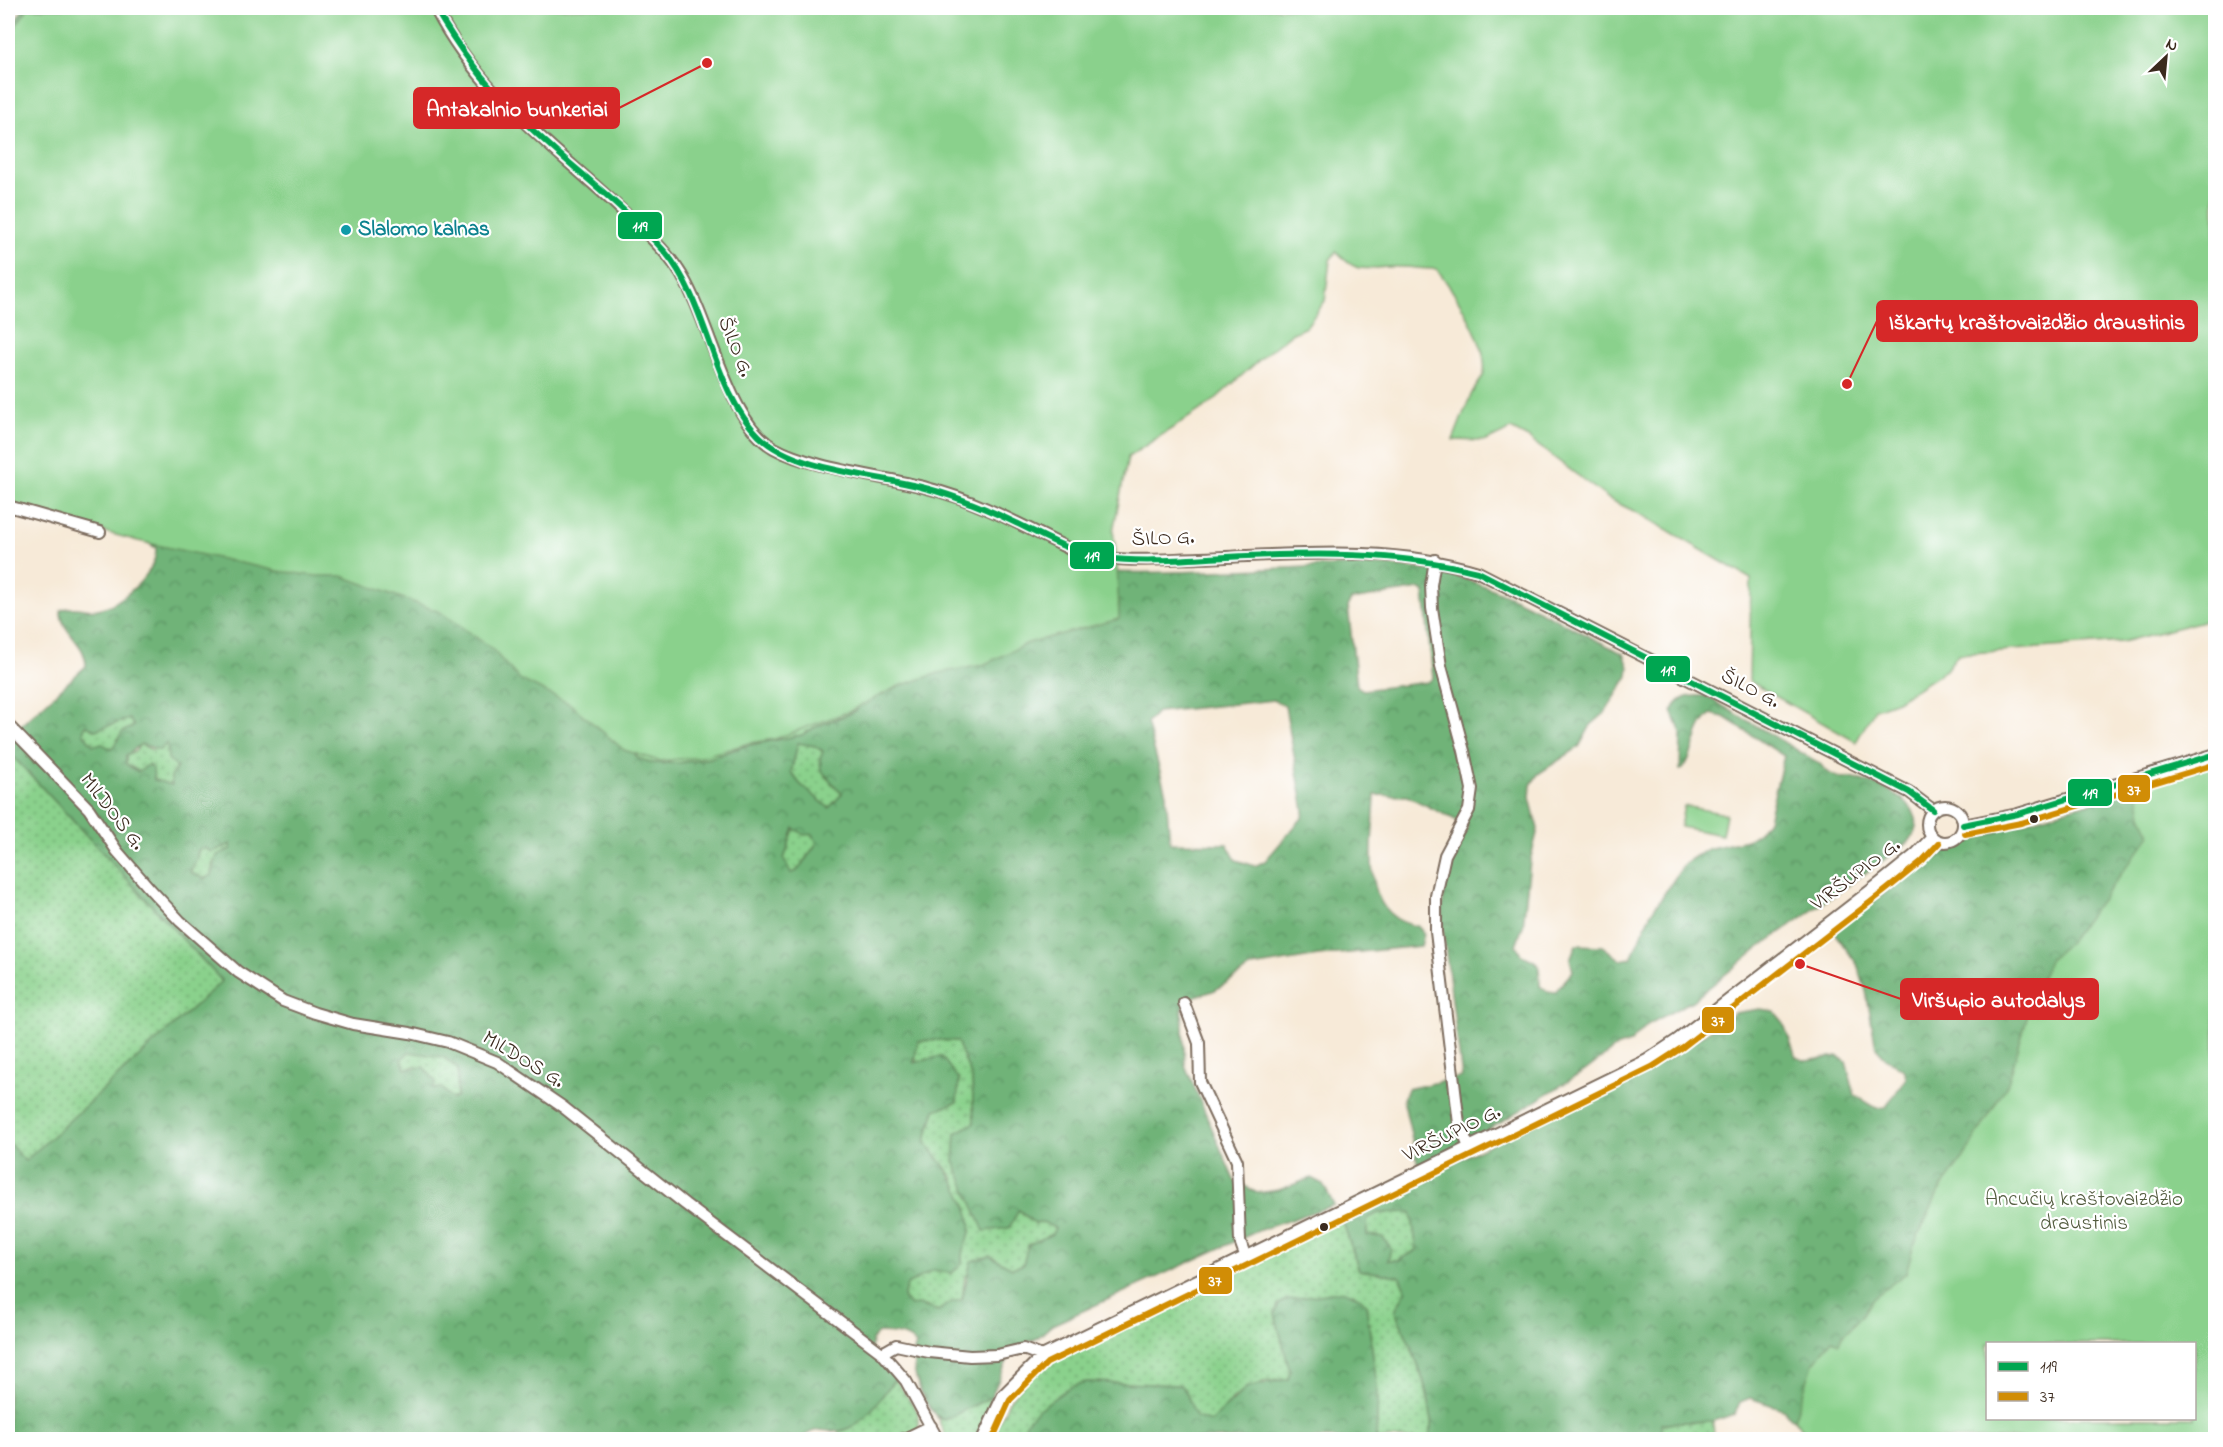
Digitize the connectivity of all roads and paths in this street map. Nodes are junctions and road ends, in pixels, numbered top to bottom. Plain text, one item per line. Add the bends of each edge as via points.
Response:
1 (435, 8) edge
2 (8, 506) edge
3 (100, 532) dead end
4 (1435, 560) junction
5 (8, 725) edge
6 (2216, 754) edge
7 (1933, 810) junction
8 (1963, 825) junction
9 (1932, 837) junction
10 (1184, 1003) dead end
11 (1469, 1147) junction
12 (1245, 1255) junction
13 (882, 1353) junction
14 (1042, 1356) junction
15 (931, 1426) junction
16 (902, 1440) edge
17 (938, 1440) edge
18 (982, 1440) edge

1 - 4 street, ŠILO G. via 460,52 487,85 629,217 677,268 708,329 743,416 759,438 773,448 808,461 951,495 1096,558 1373,553
2 - 3 street
4 - 7 street, ŠILO G. via 1502,582 1909,792
4 - 11 street via 1432,597 1441,666 1472,789 1469,810 1445,855 1436,896 1459,1124
5 - 13 street, MILDOS G. via 89,810 150,889 238,972 283,1001 315,1013 438,1040 497,1062 563,1107
6 - 8 street, VIRŠUPIO G. via 2018,814
7 - 8 street via 1953,808 1961,815
7 - 9 street, VIRŠUPIO G. via 1927,823
8 - 9 street, VIRŠUPIO G. via 1959,835 1949,841
9 - 11 street, VIRŠUPIO G. via 1880,883 1663,1050
10 - 12 street via 1199,1043 1198,1073 1203,1090 1237,1161 1240,1241
11 - 12 street, VIRŠUPIO G.
12 - 14 street, VIRŠUPIO G.
13 - 14 street via 896,1345 970,1356 1023,1349
13 - 15 street, MILDOS G. via 906,1381
14 - 18 street, VIRŠUPIO G. via 1003,1395
15 - 16 street
15 - 17 street, MILDOS G.

